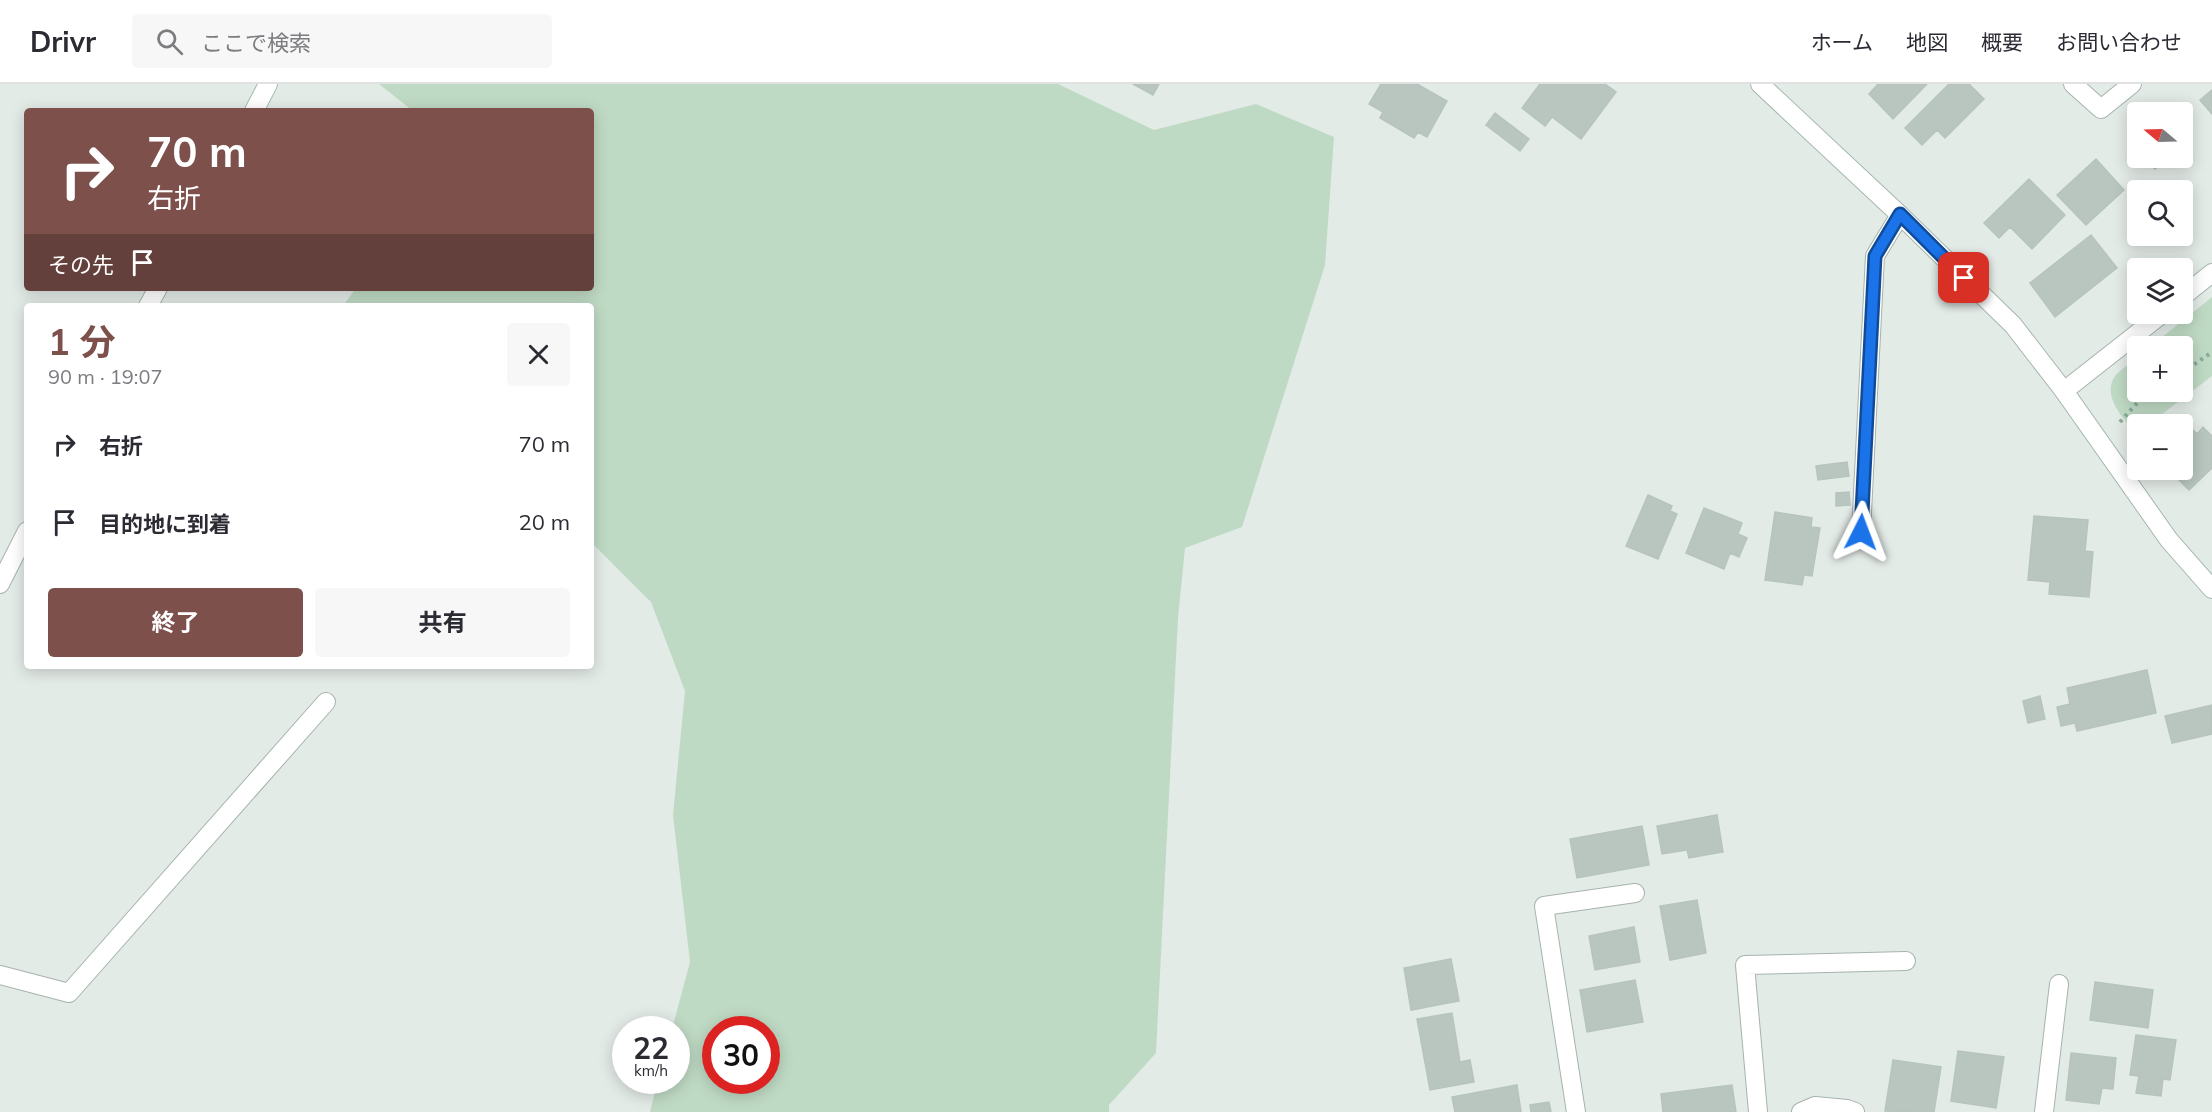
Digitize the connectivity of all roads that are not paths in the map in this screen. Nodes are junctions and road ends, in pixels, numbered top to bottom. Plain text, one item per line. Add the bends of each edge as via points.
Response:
1 (268, 84) edge
2 (1760, 84) edge
3 (2073, 84) edge
4 (2132, 84) edge
5 (256, 108) edge
6 (1900, 214) junction
7 (2212, 273) edge
8 (2193, 288) edge
9 (2149, 324) edge
10 (2064, 391) junction
11 (1861, 532) dead end
12 (24, 537) edge
13 (0, 584) edge
14 (2212, 589) edge
15 (326, 702) dead end
16 (1635, 893) dead end
17 (1906, 961) dead end
18 (0, 975) edge
19 (2059, 984) dead end
20 (1576, 1112) edge
21 (1758, 1112) edge
22 (1802, 1112) edge
23 (1855, 1112) edge
24 (2044, 1112) edge

1 - 5 street
2 - 6 street
3 - 4 street via 2101,109
6 - 10 street via 2013,325
6 - 11 street via 1875,256
7 - 8 street
9 - 10 street
10 - 14 street via 2169,540
12 - 13 street
15 - 18 street via 69,993
16 - 20 street via 1544,906
17 - 21 street via 1745,965
19 - 24 street
22 - 23 street via 1815,1106

